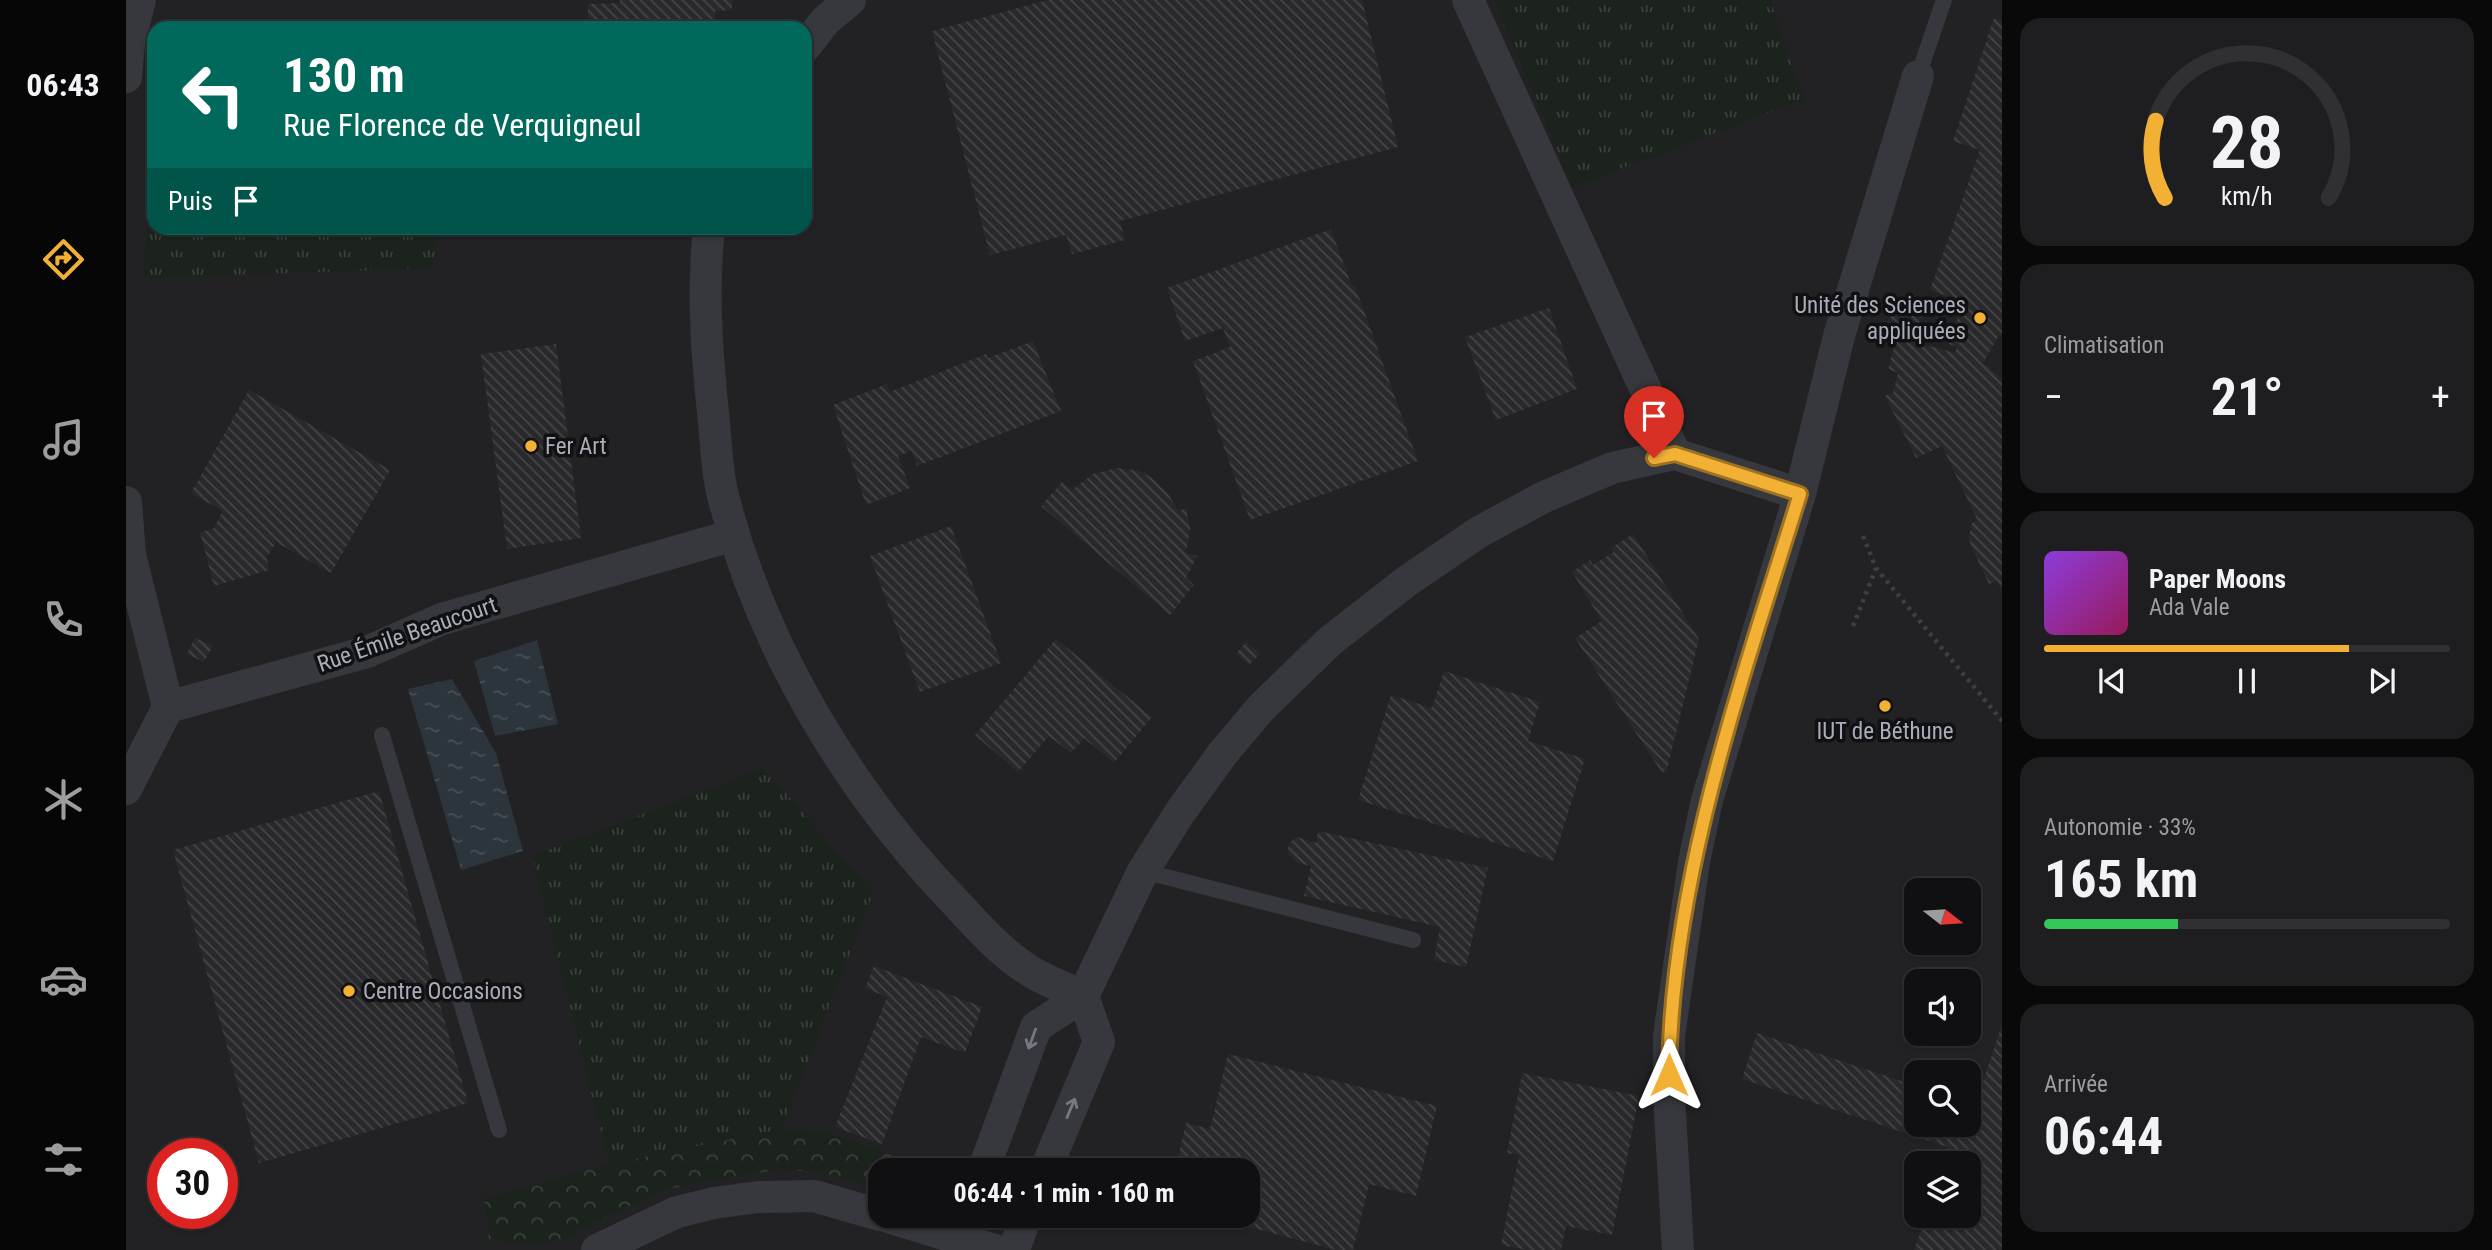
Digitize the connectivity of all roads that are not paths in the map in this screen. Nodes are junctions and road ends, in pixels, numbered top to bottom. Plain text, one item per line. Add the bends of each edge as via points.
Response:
1 (140, 0) edge
2 (850, 0) edge
3 (1468, 0) edge
4 (1944, 0) edge
5 (812, 38) edge
6 (126, 71) edge
7 (1919, 76) joint
8 (708, 235) edge
9 (1675, 454) junction
10 (1800, 494) junction
11 (126, 502) edge
12 (734, 535) junction
13 (168, 707) junction
14 (382, 735) dead end
15 (126, 789) edge
16 (1143, 871) junction
17 (1413, 940) dead end
18 (1083, 996) junction
19 (499, 1130) dead end
20 (988, 1158) edge
21 (1050, 1158) edge
22 (868, 1212) edge
23 (931, 1228) edge
24 (1022, 1228) edge
25 (960, 1235) edge
26 (612, 1246) edge
27 (995, 1250) edge
28 (1014, 1250) edge
29 (1678, 1250) edge

1 - 6 street
2 - 5 street
3 - 9 street
4 - 7 lane
7 - 10 street via 1839,337
8 - 12 street via 707,354 722,492
9 - 10 street
9 - 16 street via 1612,468 1544,497 1479,532 1352,624 1261,708 1223,752
10 - 29 street via 1707,800 1692,875 1669,1036
11 - 13 street via 130,555
12 - 13 street, Rue Émile Beaucourt via 442,620 367,652
12 - 18 street via 776,645 815,715 896,835 991,941 1034,973
13 - 15 street
14 - 19 lane
16 - 17 lane
16 - 18 street
18 -> 20 street via 1037,1027
21 -> 18 street via 1099,1042
22 - 26 street via 814,1196 758,1197 677,1212
23 - 25 street
24 - 28 street
25 - 27 street

